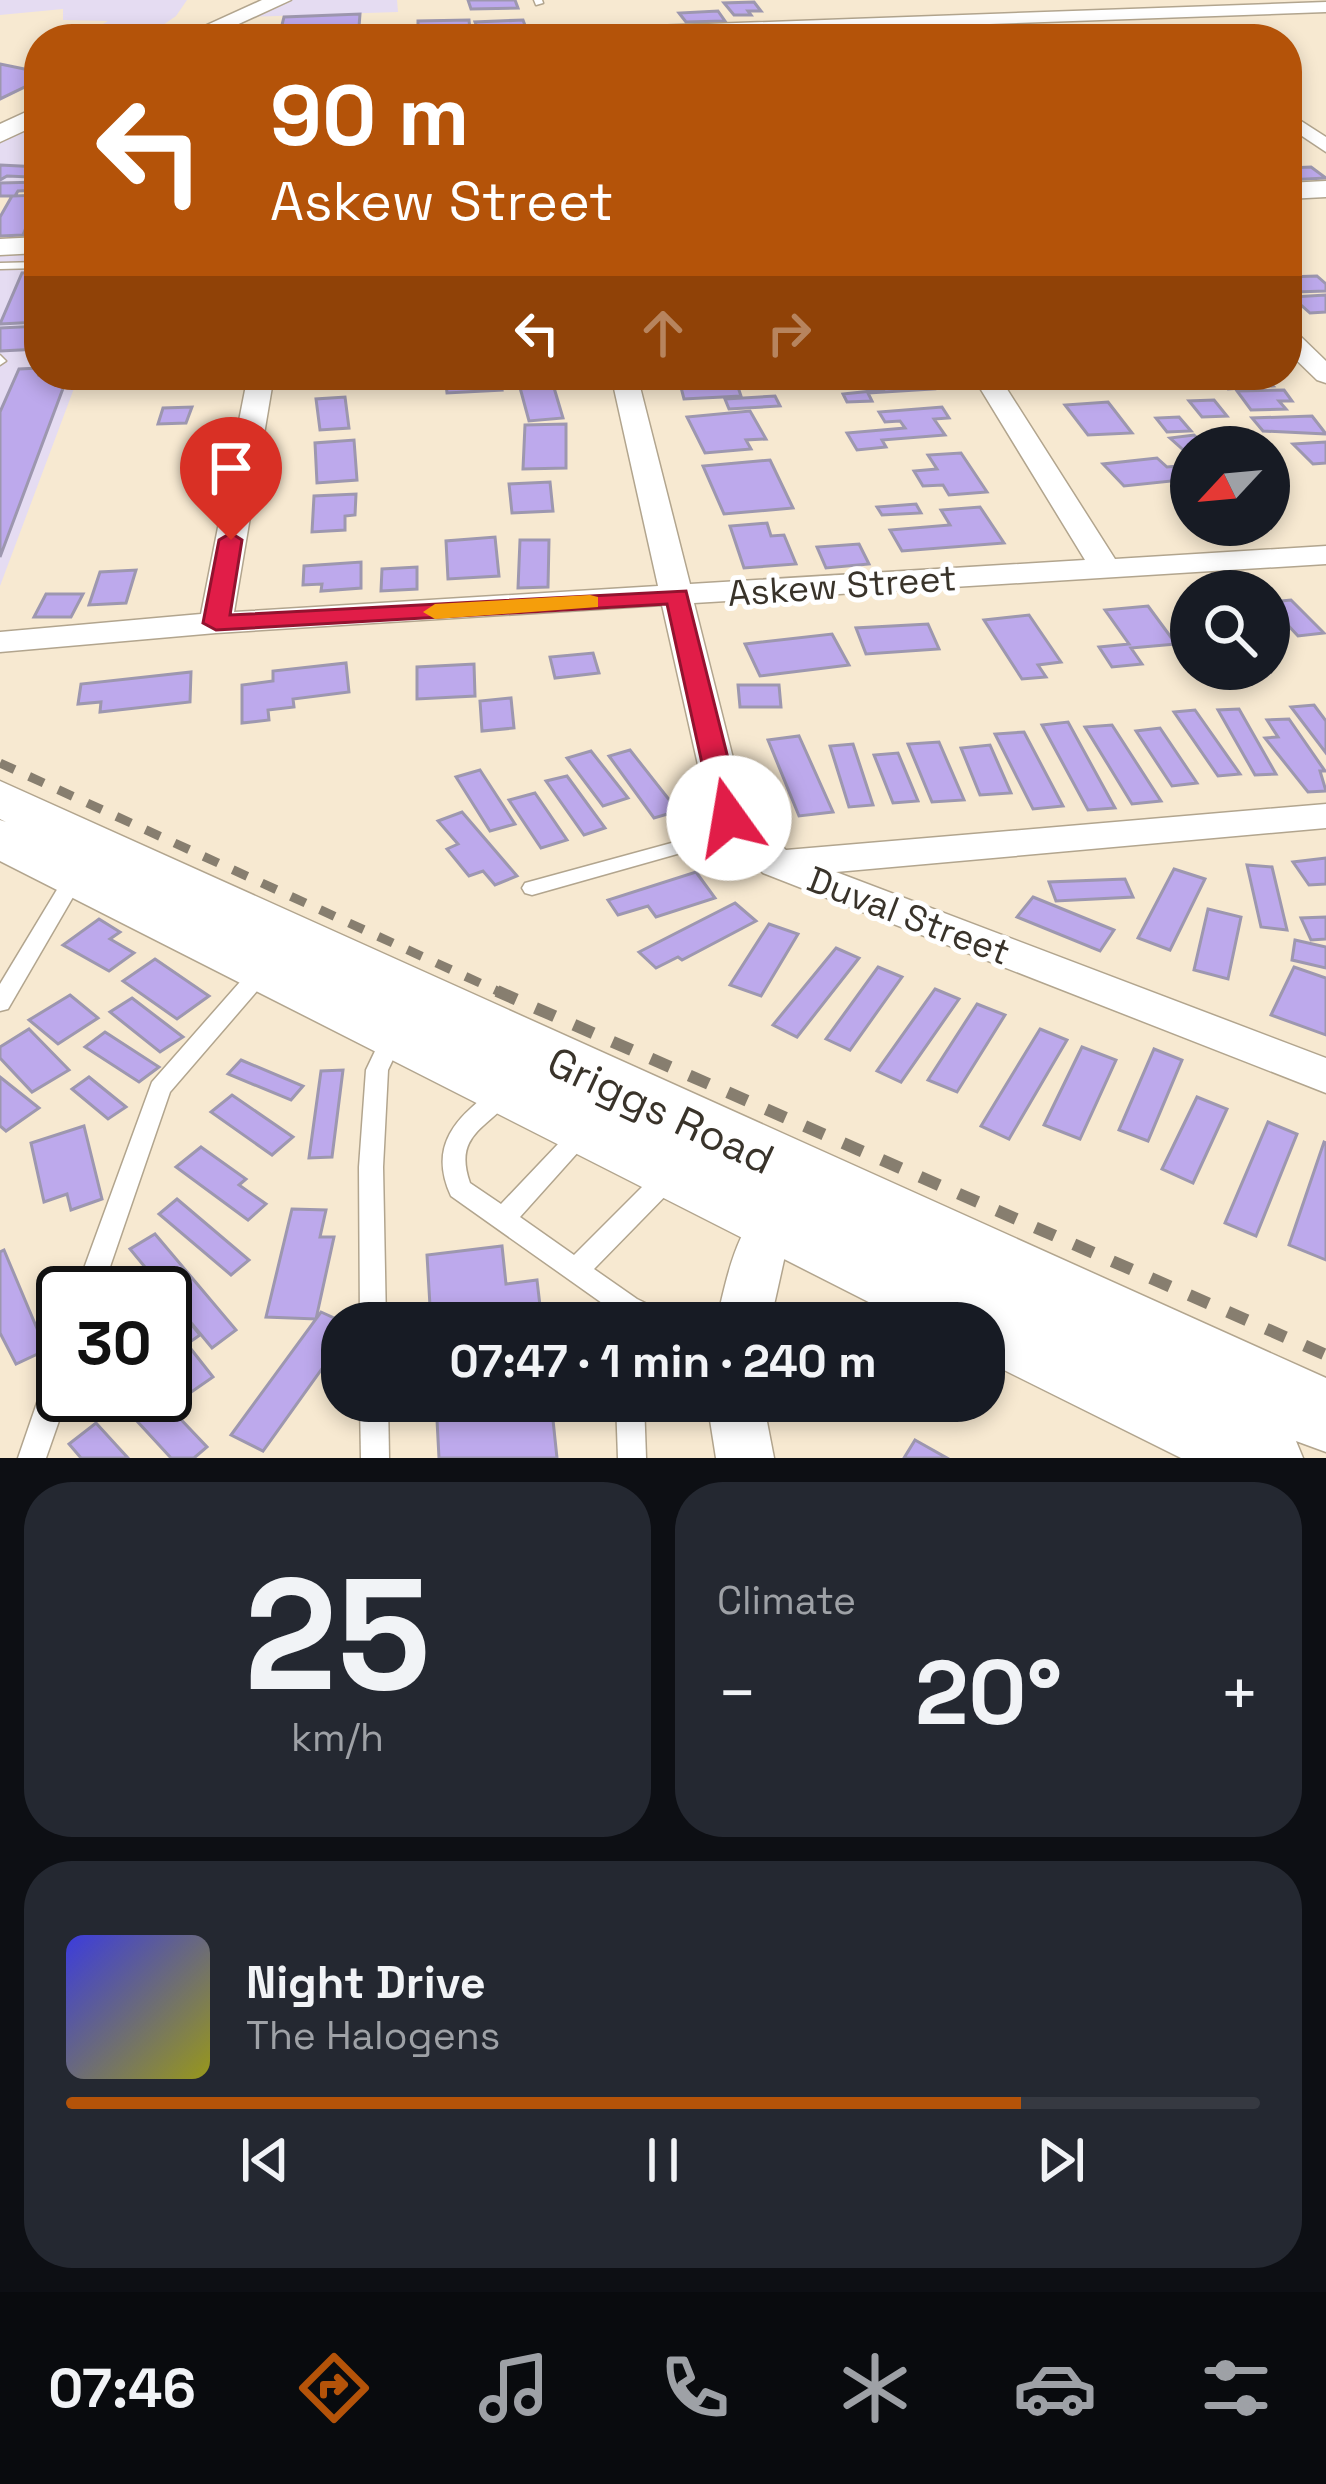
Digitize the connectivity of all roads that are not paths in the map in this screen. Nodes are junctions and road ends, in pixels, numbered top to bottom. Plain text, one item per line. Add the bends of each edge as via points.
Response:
1 (280, 0) edge
2 (1326, 8) edge
3 (1305, 9) junction
4 (1150, 16) junction
5 (228, 17) edge
6 (970, 22) joint
7 (1326, 22) edge
8 (270, 24) edge
9 (937, 24) edge
10 (1161, 24) edge
11 (1302, 352) edge
12 (1326, 375) edge
13 (258, 390) edge
14 (628, 390) edge
15 (994, 390) edge
16 (1326, 555) edge
17 (1105, 567) junction
18 (677, 596) junction
19 (216, 623) junction
20 (0, 641) edge
21 (0, 797) edge
22 (1326, 816) edge
23 (741, 830) junction
24 (0, 838) edge
25 (87, 859) junction
26 (777, 864) junction
27 (532, 888) dead end
28 (265, 967) junction
29 (0, 1003) edge
30 (395, 1031) junction
31 (1326, 1076) edge
32 (508, 1089) junction
33 (588, 1129) junction
34 (673, 1172) junction
35 (792, 1202) junction
36 (502, 1220) junction
37 (97, 1266) edge
38 (576, 1270) junction
39 (373, 1302) edge
40 (613, 1302) edge
41 (748, 1302) edge
42 (950, 1302) edge
43 (1005, 1334) edge
44 (1326, 1416) edge
45 (44, 1422) edge
46 (374, 1422) edge
47 (631, 1422) edge
48 (739, 1422) edge
49 (32, 1458) edge
50 (375, 1458) edge
51 (632, 1458) edge
52 (745, 1458) edge
53 (1263, 1458) edge

1 - 5 main road
2 - 3 street
3 - 4 street
3 - 7 street
4 - 6 street
4 - 10 street
5 - 8 lane
6 - 9 street
11 - 12 street
13 - 19 street
14 - 18 street, Duval Street
15 - 17 street
16 - 17 street, Askew Street
17 - 18 street, Askew Street
18 - 19 street, Askew Street
18 - 23 street, Duval Street via 729,818
19 - 20 street, Askew Street
21 - 25 main road, Griggs Road
22 - 26 street
23 - 26 street, Duval Street
23 - 27 lane
24 - 25 main road, Griggs Road
25 - 28 main road, Griggs Road
25 - 29 lane
25 - 35 main road, Griggs Road
26 - 31 street, Duval Street
28 - 30 main road, Griggs Road
28 - 37 lane via 160,1088
30 - 32 main road, Griggs Road
30 - 39 lane via 377,1070
32 - 33 main road, Griggs Road
32 - 36 lane via 454,1141 449,1165 460,1189
33 - 34 main road, Griggs Road
33 - 36 lane
34 - 35 main road, Griggs Road
34 - 38 lane
35 - 41 street via 759,1255
35 - 42 main road, Griggs Road
35 - 44 main road, Griggs Road
36 - 38 lane
38 - 40 lane
43 - 53 main road, Griggs Road
45 - 49 lane
46 - 50 lane
47 - 51 lane
48 - 52 street

